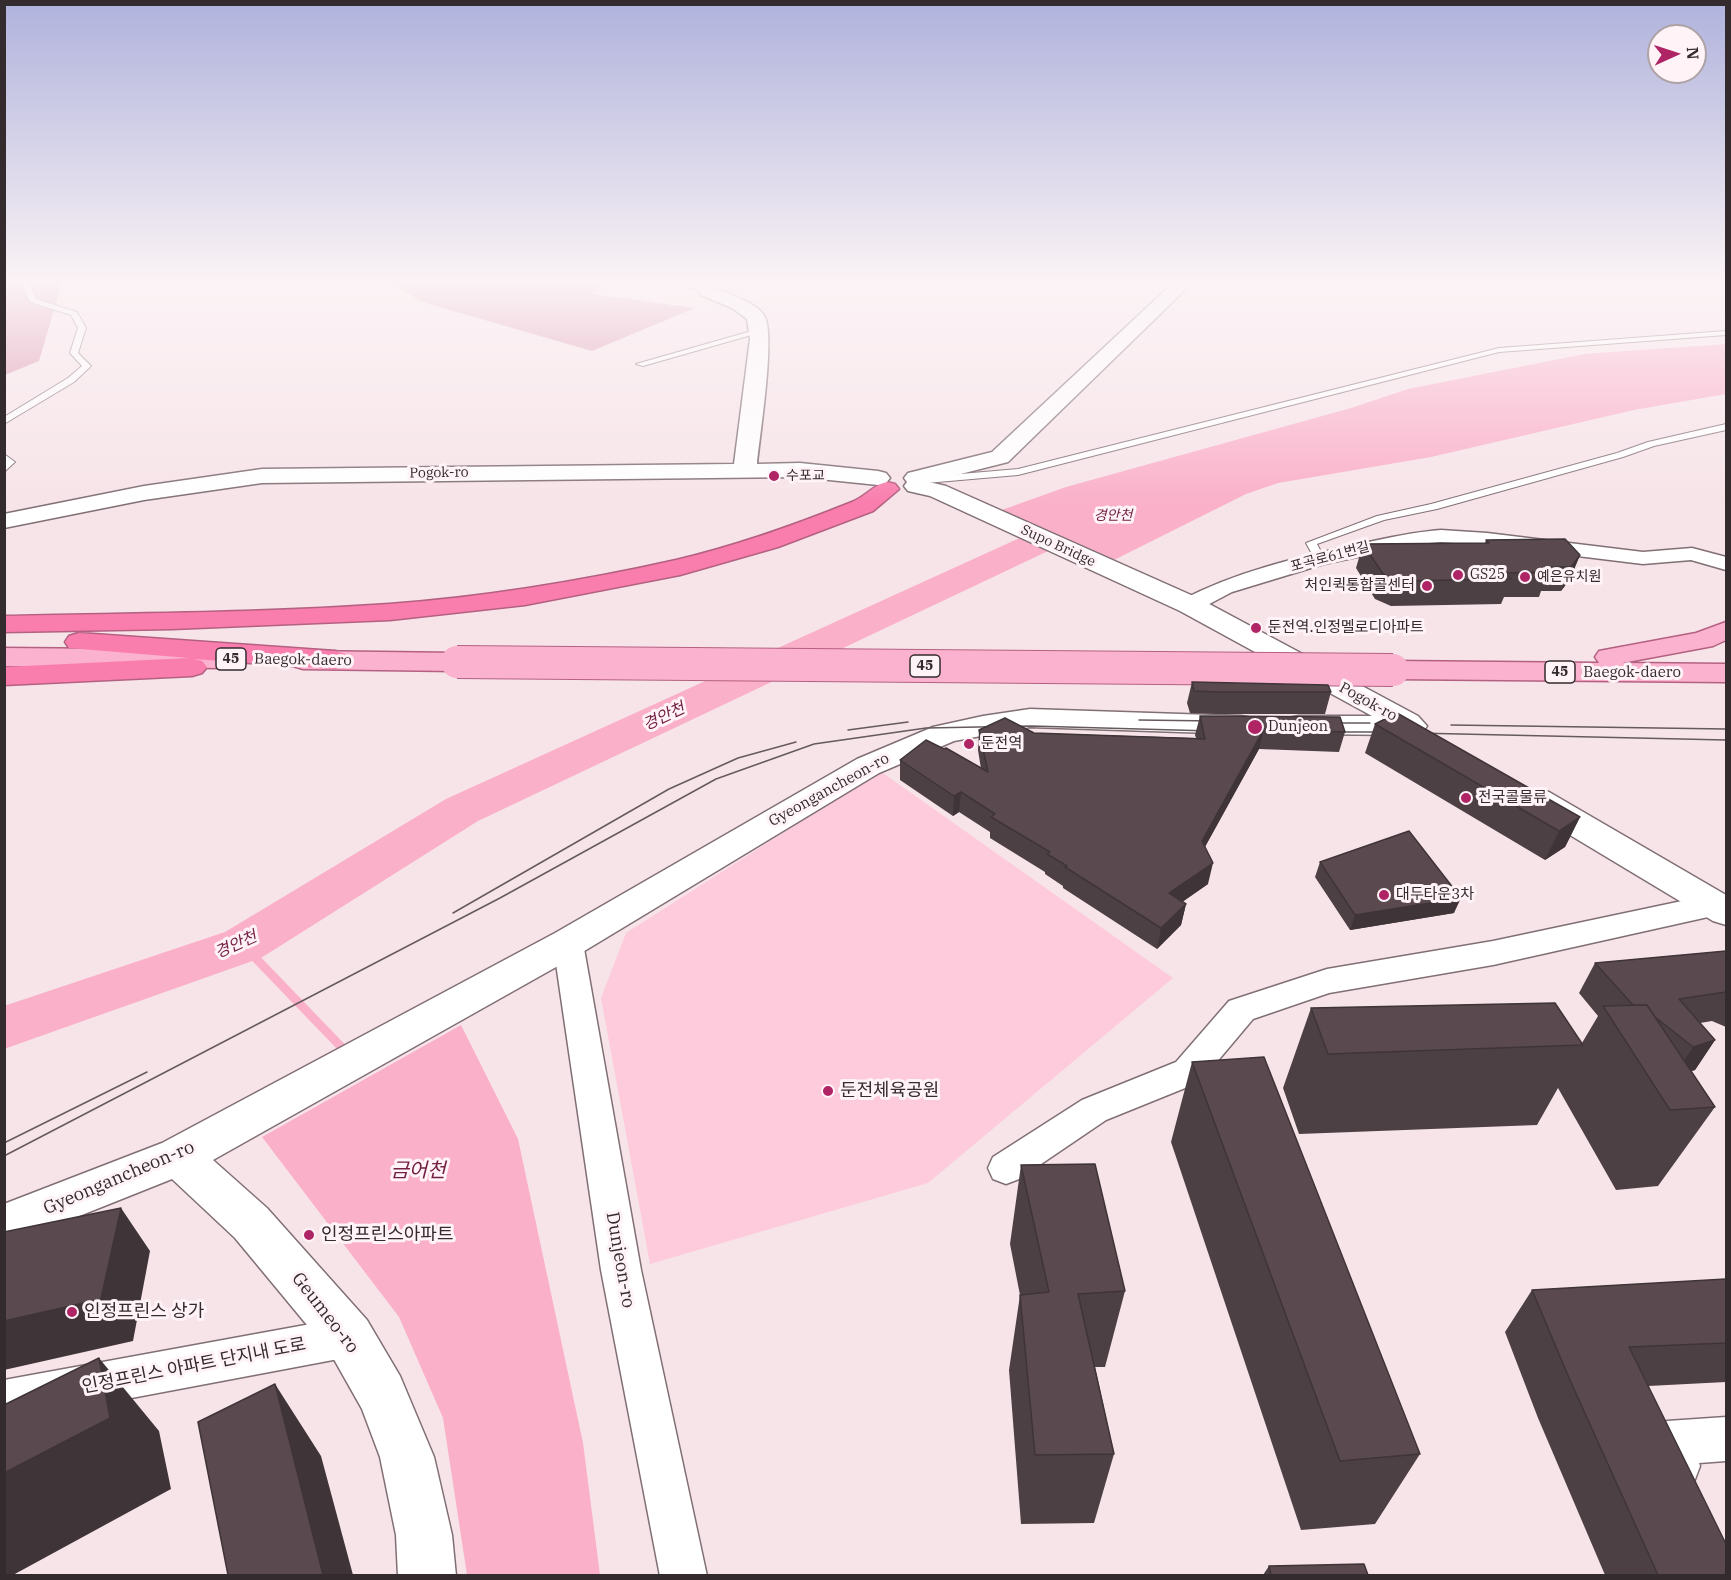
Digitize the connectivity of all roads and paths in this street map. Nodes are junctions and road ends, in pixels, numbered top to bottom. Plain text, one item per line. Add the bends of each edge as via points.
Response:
1 (78, 357) edge
2 (666, 357) edge
3 (758, 357) edge
4 (1106, 357) edge
5 (1472, 357) edge
6 (639, 364) dead end
7 (4, 422) edge
8 (1726, 427) edge
9 (4, 457) edge
10 (4, 469) edge
11 (745, 470) junction
12 (916, 481) junction
13 (882, 484) junction
14 (4, 521) edge
15 (1726, 552) edge
16 (1692, 554) junction
17 (1320, 559) junction
18 (1726, 564) edge
19 (1161, 593) joint
20 (1190, 605) junction
21 (4, 624) edge
22 (1726, 630) edge
23 (4, 638) edge
24 (4, 657) edge
25 (334, 660) junction
26 (1509, 672) junction
27 (1726, 673) edge
28 (4, 676) edge
29 (1726, 693) edge
30 (1421, 731) joint
31 (1512, 785) edge
32 (1721, 908) edge
33 (568, 943) junction
34 (178, 1157) junction
35 (1006, 1168) dead end
36 (4, 1226) edge
37 (349, 1337) junction
38 (4, 1401) edge
39 (1726, 1439) edge
40 (1696, 1504) edge
41 (427, 1575) edge
42 (684, 1575) edge

1 - 7 lane via 87,366
2 - 6 lane
3 - 11 street
4 - 12 street via 1000,458
5 - 12 lane via 1018,472
8 - 17 lane via 1381,518 1311,543
9 - 10 lane via 10,462
11 - 13 street, Pogok-ro via 800,470
11 - 14 street, Pogok-ro via 262,476 144,493
12 - 13 street, Pogok-ro via 906,490
12 - 19 street, Supo Bridge
13 - 21 highway via 864,506 769,542 680,567 525,597 390,612
15 - 16 street
16 - 17 street, 포곡로61번길 via 1643,558 1441,536 1388,542
16 - 18 street, 포곡로61번길
17 - 20 street, 포곡로61번길 via 1224,587
19 - 20 street, Pogok-ro
20 - 30 street, Pogok-ro
22 - 26 main road via 1662,649
23 - 25 highway
24 - 25 main road, Baegok-daero / 45
25 - 26 main road, Baegok-daero / 45, bridge
25 - 28 highway
26 - 27 main road, Baegok-daero / 45
26 - 29 main road
30 - 33 street, Gyeongancheon-ro via 1030,718 944,734 868,766
31 - 32 street
32 - 35 street via 1327,981 1241,1010 1188,1072 1094,1110
33 - 34 street, Gyeongancheon-ro
33 - 42 street, Dunjeon-ro via 621,1270
34 - 36 street, Gyeongancheon-ro
34 - 37 street, Geumeo-ro via 251,1223
37 - 38 street, 인정프린스 아파트 단지내 도로
37 - 41 street, Geumeo-ro via 382,1394 407,1457 424,1535
39 - 40 street via 1666,1443

